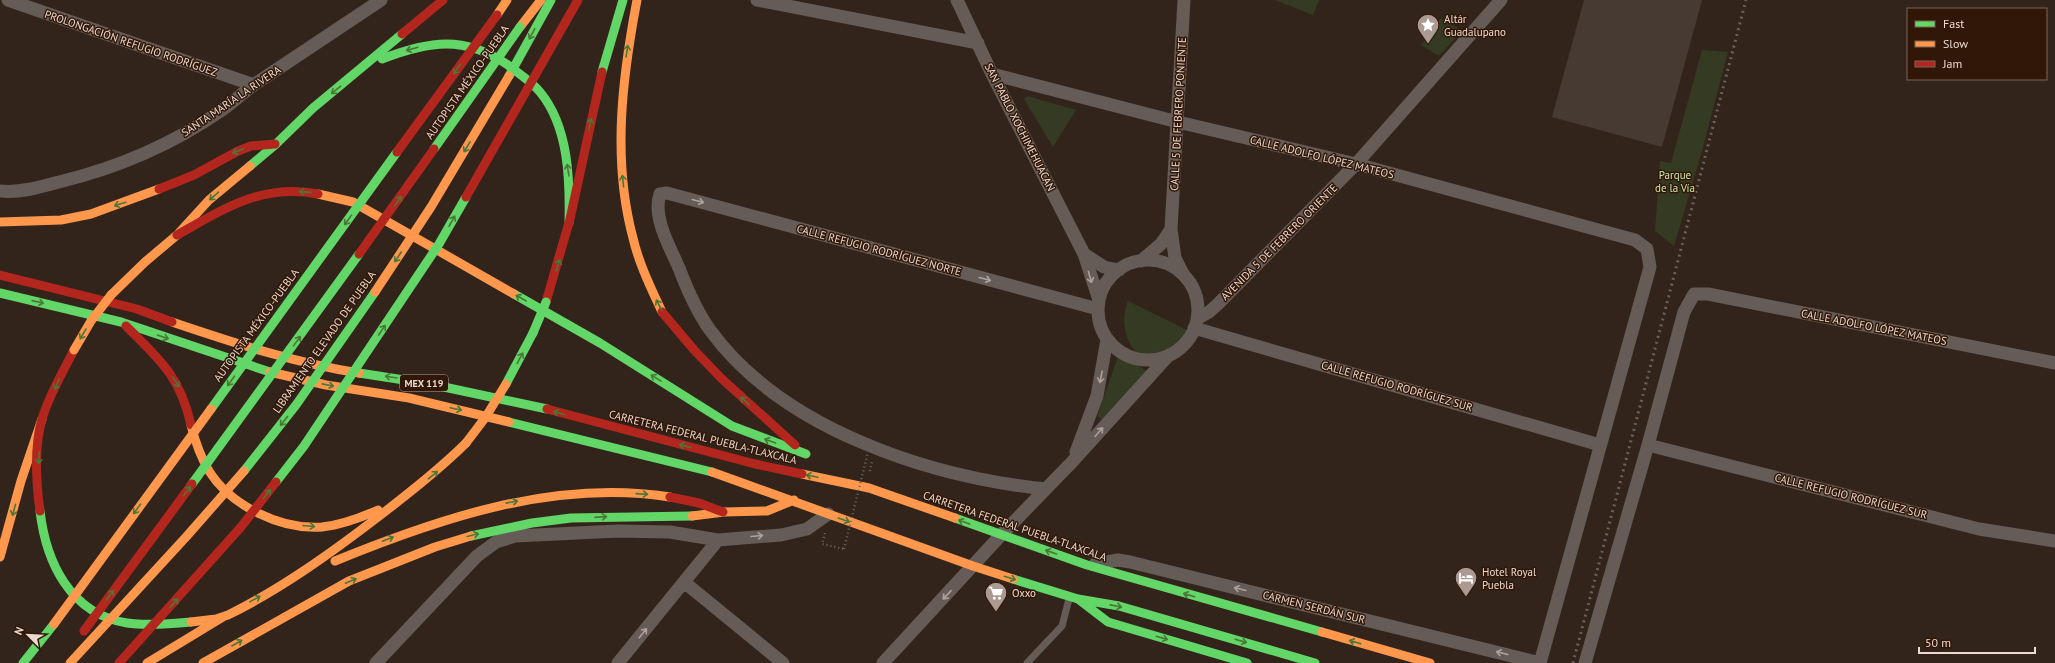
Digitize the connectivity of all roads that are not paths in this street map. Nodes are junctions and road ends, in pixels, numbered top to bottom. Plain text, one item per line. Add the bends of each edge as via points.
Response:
1 (8, 0) edge
2 (381, 0) edge
3 (443, 0) edge
4 (507, 0) edge
5 (541, 0) edge
6 (551, 0) edge
7 (578, 0) edge
8 (623, 0) edge
9 (637, 0) edge
10 (757, 0) edge
11 (958, 0) edge
12 (1184, 0) edge
13 (1501, 0) edge
14 (978, 43) junction
15 (366, 66) junction
16 (992, 74) junction
17 (254, 85) junction
18 (1178, 122) junction
19 (276, 144) junction
20 (1356, 164) junction
21 (0, 191) edge
22 (0, 222) edge
23 (569, 223) junction
24 (1171, 229) junction
25 (177, 235) junction
26 (1084, 254) junction
27 (1141, 261) junction
28 (1119, 270) junction
29 (0, 275) edge
30 (1186, 279) junction
31 (0, 293) edge
32 (1099, 305) junction
33 (121, 322) junction
34 (1195, 323) junction
35 (1107, 339) junction
36 (1169, 355) junction
37 (2055, 363) edge
38 (42, 419) junction
39 (1600, 445) junction
40 (1648, 445) junction
41 (1073, 461) junction
42 (831, 471) dead end
43 (850, 484) junction
44 (1046, 489) junction
45 (402, 498) junction
46 (794, 500) junction
47 (724, 512) junction
48 (828, 514) junction
49 (1001, 535) junction
50 (718, 540) junction
51 (2055, 541) edge
52 (0, 557) edge
53 (1088, 565) junction
54 (973, 566) junction
55 (287, 581) junction
56 (684, 582) junction
57 (1074, 598) junction
58 (223, 617) junction
59 (23, 663) edge
60 (61, 663) edge
61 (70, 663) edge
62 (119, 663) edge
63 (147, 663) edge
64 (203, 663) edge
65 (376, 663) edge
66 (618, 663) edge
67 (783, 663) edge
68 (883, 663) edge
69 (1027, 663) edge
70 (1247, 663) edge
71 (1315, 663) edge
72 (1430, 663) edge
73 (1540, 663) edge
74 (1585, 663) edge

1 - 17 street, PROLONGACIÓN REFUGIO RODRÍGUEZ
2 - 17 street, SANTA MARÍA LA RIVERA
3 - 15 main road
4 -> 59 main road, AUTOPISTA MÉXICO-PUEBLA, bridge via 54,624
60 -> 5 main road, AUTOPISTA MÉXICO-PUEBLA, bridge via 299,339
6 -> 61 main road, LIBRAMIENTO ELEVADO DE PUEBLA, bridge via 437,197 296,406 207,515
62 -> 7 main road, bridge via 241,527 304,446 439,244
23 -> 8 main road via 600,78
9 - 25 main road via 624,71 621,153 626,204 645,274 664,314 693,349 715,373 810,456 732,426 600,343 352,202 312,192 274,192 240,203
10 - 14 street
11 - 14 street, SAN PABLO XOCHIMEHUACAN
12 - 18 street, CALLE 5 DE FEBRERO PONIENTE
13 - 20 street, AVENIDA 5 DE FEBRERO ORIENTE
14 - 16 street, SAN PABLO XOCHIMEHUACAN
15 -> 19 main road via 314,108
23 -> 15 main road via 569,177 554,118 547,101 538,90 505,62 479,48 460,43 435,43 396,53
16 - 18 street, CALLE ADOLFO LÓPEZ MATEOS
16 - 26 street, SAN PABLO XOCHIMEHUACAN
17 - 21 street, SANTA MARÍA LA RIVERA via 221,110 135,157 84,176 9,192
18 - 20 street, CALLE ADOLFO LÓPEZ MATEOS
18 - 24 street, CALLE 5 DE FEBRERO PONIENTE
19 -> 22 main road via 251,146 194,175 91,214 61,220
19 -> 25 main road via 209,200
20 - 34 street, AVENIDA 5 DE FEBRERO ORIENTE via 1218,304
20 - 39 street, CALLE ADOLFO LÓPEZ MATEOS via 1635,240 1647,249 1650,266
45 -> 23 main road, bridge via 435,473 466,443 506,384 546,302
24 - 27 street via 1161,244
24 - 30 street, CALLE 5 DE FEBRERO PONIENTE via 1175,258
25 -> 38 main road, bridge via 140,266 111,295 91,321 74,350
26 - 28 street, SAN PABLO XOCHIMEHUACAN via 1104,267
26 -> 32 street, SAN PABLO XOCHIMEHUACAN
27 - 28 street
27 - 30 street via 1166,264
28 - 32 street via 1105,285
43 -> 29 main road, CARRETERA FEDERAL PUEBLA-TLAXCALA / MEX 119 via 755,464 527,404 304,362 230,342 137,309
30 - 34 street via 1195,296
31 -> 33 main road, MEX 119
32 - 35 street via 1100,325
44 -> 32 street, CALLE REFUGIO RODRÍGUEZ NORTE via 987,481 918,463 825,425 776,396 733,357 709,330 684,280 662,226 657,203 660,194 667,193
33 -> 45 main road via 154,355 178,385 189,410 193,436 201,458 221,485 245,505 284,522 320,527 350,521
33 -> 46 main road, MEX 119 via 252,367 326,385 409,398 700,468 743,485
34 - 36 street via 1184,344
34 - 39 street, CALLE REFUGIO RODRÍGUEZ SUR
35 - 36 street via 1121,352 1135,358 1155,359
35 -> 41 street via 1097,396
41 -> 36 street
37 - 40 street, CALLE ADOLFO LÓPEZ MATEOS via 1708,294 1694,294 1684,312
38 -> 52 main road
38 -> 58 main road via 38,489 42,527 57,576 75,599 108,619 133,624
39 - 73 street
40 - 51 street, CALLE REFUGIO RODRÍGUEZ SUR via 1979,529
40 - 74 street
41 - 44 street
42 - 43 main road
49 -> 43 main road, CARRETERA FEDERAL PUEBLA-TLAXCALA via 869,488
44 - 49 street
45 - 55 main road via 354,537
46 - 47 main road via 767,511
46 - 48 main road
55 -> 47 main road via 440,520 527,499 601,492 638,494 691,499
64 -> 47 main road via 349,581 467,537 526,524 571,518 686,518
50 -> 48 street via 781,536 807,529
48 -> 54 main road
53 -> 49 main road, CARRETERA FEDERAL PUEBLA-TLAXCALA
49 - 54 street
50 - 56 street
50 - 65 street via 670,532 618,531 515,536 496,542 477,556
72 -> 53 main road, CARRETERA FEDERAL PUEBLA-TLAXCALA
73 -> 53 street, CARMEN SERDÁN SUR via 1130,562 1118,560
54 -> 57 main road
54 -> 68 street
58 -> 55 main road
66 -> 56 street
56 - 67 street
57 - 69 lane via 1062,626
57 -> 70 main road via 1108,622
57 -> 71 main road via 1119,606
58 - 63 main road

